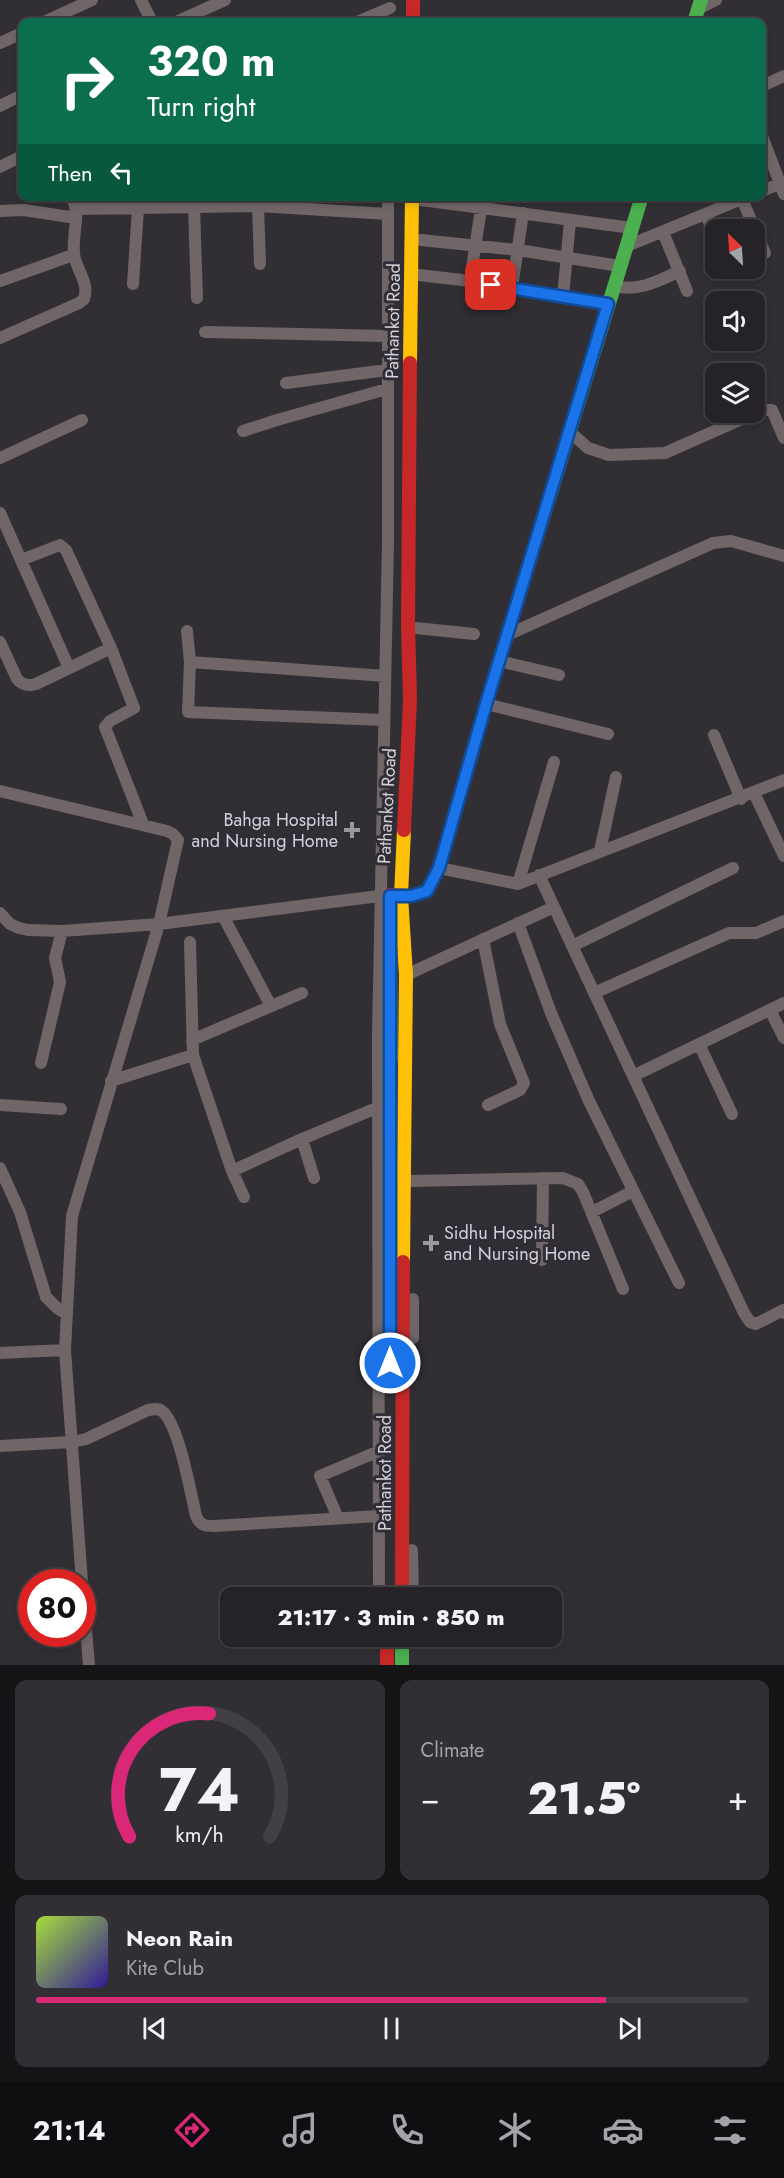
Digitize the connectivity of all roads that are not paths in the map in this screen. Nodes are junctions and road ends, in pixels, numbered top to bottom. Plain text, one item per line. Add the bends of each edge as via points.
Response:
1 (92, 0) edge
2 (141, 0) edge
3 (225, 0) edge
4 (413, 0) edge
5 (423, 0) edge
6 (716, 0) edge
7 (394, 2) edge
8 (701, 4) edge
9 (53, 18) edge
10 (150, 18) edge
11 (185, 18) edge
12 (364, 18) edge
13 (391, 18) edge
14 (399, 18) edge
15 (413, 18) edge
16 (422, 18) edge
17 (696, 18) edge
18 (18, 35) edge
19 (0, 43) edge
20 (784, 76) edge
21 (766, 84) edge
22 (18, 97) edge
23 (0, 106) edge
24 (766, 146) edge
25 (18, 158) edge
26 (0, 167) edge
27 (783, 187) edge
28 (766, 190) edge
29 (388, 201) edge
30 (399, 201) edge
31 (418, 201) edge
32 (418, 201) edge
33 (435, 201) edge
34 (640, 201) edge
35 (738, 201) edge
36 (746, 201) edge
37 (287, 202) edge
38 (75, 204) edge
39 (258, 206) junction
40 (194, 207) junction
41 (138, 208) junction
42 (481, 209) junction
43 (0, 211) edge
44 (523, 213) junction
45 (388, 214) junction
46 (705, 214) junction
47 (707, 219) edge
48 (753, 219) edge
49 (570, 221) junction
50 (632, 228) junction
51 (663, 232) junction
52 (421, 240) junction
53 (475, 246) junction
54 (627, 246) junction
55 (518, 250) junction
56 (74, 255) junction
57 (567, 258) junction
58 (260, 264) dead end
59 (620, 266) junction
60 (680, 271) junction
61 (419, 275) junction
62 (0, 281) edge
63 (470, 281) junction
64 (132, 285) dead end
65 (614, 286) junction
66 (512, 288) junction
67 (687, 291) dead end
68 (563, 297) junction
69 (197, 298) dead end
70 (608, 304) junction
71 (205, 332) dead end
72 (388, 336) junction
73 (0, 339) edge
74 (387, 370) junction
75 (286, 383) dead end
76 (387, 389) junction
77 (82, 420) dead end
78 (243, 431) dead end
79 (569, 431) junction
80 (784, 438) edge
81 (0, 458) edge
82 (0, 513) edge
83 (3, 530) edge
84 (784, 556) edge
85 (21, 560) junction
86 (416, 628) junction
87 (187, 631) dead end
88 (474, 634) dead end
89 (507, 635) junction
90 (0, 642) edge
91 (111, 648) junction
92 (499, 661) junction
93 (189, 662) junction
94 (69, 668) junction
95 (559, 675) dead end
96 (385, 676) junction
97 (486, 704) junction
98 (384, 720) junction
99 (608, 734) dead end
100 (714, 735) dead end
101 (554, 762) dead end
102 (616, 777) dead end
103 (784, 780) edge
104 (0, 791) edge
105 (754, 793) junction
106 (741, 798) junction
107 (143, 824) junction
108 (600, 851) junction
109 (784, 856) edge
110 (439, 868) junction
111 (733, 868) dead end
112 (539, 875) junction
113 (518, 884) junction
114 (396, 896) junction
115 (554, 907) junction
116 (0, 913) edge
117 (223, 916) junction
118 (784, 921) edge
119 (518, 923) junction
120 (159, 924) junction
121 (62, 931) junction
122 (483, 939) junction
123 (190, 942) dead end
124 (572, 946) junction
125 (409, 973) junction
126 (302, 993) dead end
127 (594, 993) junction
128 (784, 1003) edge
129 (271, 1006) junction
130 (770, 1010) junction
131 (784, 1038) edge
132 (192, 1040) junction
133 (699, 1044) junction
134 (193, 1054) junction
135 (41, 1063) dead end
136 (633, 1076) junction
137 (111, 1081) junction
138 (0, 1105) edge
139 (488, 1105) dead end
140 (379, 1107) junction
141 (62, 1109) dead end
142 (732, 1114) dead end
143 (302, 1139) junction
144 (0, 1168) edge
145 (232, 1171) junction
146 (543, 1178) junction
147 (314, 1179) dead end
148 (411, 1181) junction
149 (633, 1191) junction
150 (244, 1197) dead end
151 (592, 1212) junction
152 (542, 1260) dead end
153 (679, 1283) dead end
154 (623, 1289) dead end
155 (784, 1311) edge
156 (67, 1314) junction
157 (65, 1350) junction
158 (0, 1353) edge
159 (72, 1442) junction
160 (0, 1446) edge
161 (379, 1451) junction
162 (379, 1516) junction
163 (338, 1518) junction
164 (81, 1569) edge
165 (379, 1587) edge
166 (388, 1587) edge
167 (402, 1587) edge
168 (413, 1587) edge
169 (87, 1647) edge
170 (380, 1647) edge
171 (387, 1647) edge
172 (89, 1665) edge
173 (380, 1665) edge
174 (387, 1665) edge

1 - 9 street
2 - 10 street
3 - 11 street
4 - 15 main road
5 - 16 street
6 - 8 street
7 - 12 street
7 - 13 street
7 - 14 main road
8 - 17 main road
18 - 19 street
20 - 21 street
22 - 23 street
24 - 27 street
25 - 26 street
27 - 28 street
29 - 45 street
30 - 114 main road
31 - 114 main road, Pathankot Road via 408,626 410,700
32 - 52 street
33 - 42 street
34 - 50 main road
35 - 46 street
36 - 48 street
37 - 39 street
37 - 45 street
38 - 41 street
38 - 43 street
38 - 56 street
39 - 40 street
39 - 58 street
40 - 41 street
40 - 69 street
41 - 64 street
42 - 44 street
42 - 53 street
44 - 49 street
44 - 55 street
45 - 72 street
46 - 47 street
46 - 51 street
49 - 50 street
49 - 57 street
50 - 54 main road
51 - 54 street
51 - 60 street
52 - 53 street
52 - 61 street
53 - 55 street
53 - 63 street
54 - 59 main road
55 - 57 street
55 - 66 street
56 - 62 street
56 - 73 street via 86,287 84,299
57 - 59 street
57 - 68 street
59 - 65 main road
60 - 65 street via 642,287
60 - 67 street
61 - 63 street
61 - 86 street
63 - 66 street
65 - 70 main road
66 - 68 street
68 - 70 street
70 - 79 main road
71 - 72 street
72 - 74 street
74 - 75 street
74 - 76 street
76 - 78 street
76 - 96 street
77 - 81 street
79 - 80 street via 588,448 609,455 665,453 762,410 771,410
79 - 89 main road
82 - 83 street
83 - 85 street
84 - 89 street via 731,541 713,543
85 - 91 street via 64,546
85 - 94 street
86 - 88 street
86 - 114 street
87 - 93 street
89 - 92 main road
90 - 94 street via 23,684 36,684
91 - 94 street
91 - 107 street via 134,708 105,727
92 - 95 street
92 - 97 main road
93 - 96 street
93 - 98 street via 188,712
96 - 98 street
97 - 99 street
97 - 110 main road
98 - 114 street
100 - 106 street
101 - 113 street
102 - 108 street
103 - 105 street
104 - 107 street
105 - 106 street
105 - 109 street
106 - 108 street
107 - 120 street via 173,834 178,840
108 - 112 street
110 - 113 street
110 - 114 main road via 427,891
111 - 124 street
112 - 113 street
112 - 115 street
114 - 117 street
114 - 125 main road, Pathankot Road
114 - 140 street
114 - 166 main road
115 - 119 street
115 - 124 street
116 - 121 street via 19,928
117 - 120 street
117 - 129 street
118 - 127 street via 756,933 729,933
119 - 122 street
119 - 149 street via 550,1013
120 - 121 street
120 - 137 street
121 - 135 street via 55,958 60,982
122 - 125 street
122 - 139 street via 500,1024 524,1083 520,1090
123 - 132 street
124 - 127 street
125 - 148 street
125 - 167 main road, Pathankot Road via 403,1173
126 - 129 street
127 - 136 street
128 - 130 street
129 - 132 street
130 - 131 street
130 - 133 street
132 - 134 street
133 - 136 street
133 - 142 street
134 - 137 street
134 - 145 street
136 - 155 street via 750,1322 756,1324
137 - 156 street via 72,1216
138 - 141 street
140 - 143 street
140 - 161 street
143 - 145 street
143 - 147 street
144 - 156 street via 20,1212 46,1297
145 - 150 street
146 - 148 street
146 - 151 street via 563,1178 578,1184
146 - 152 street
148 - 168 street
149 - 151 street
149 - 153 street
151 - 154 street
156 - 157 street
157 - 158 street
157 - 159 street
159 - 160 street
159 - 163 street via 156,1409 164,1413 176,1440 200,1524
159 - 164 street
161 - 162 street
161 - 163 street via 321,1476
162 - 163 street
162 - 165 street
169 - 172 street
170 - 173 street
171 - 174 main road

